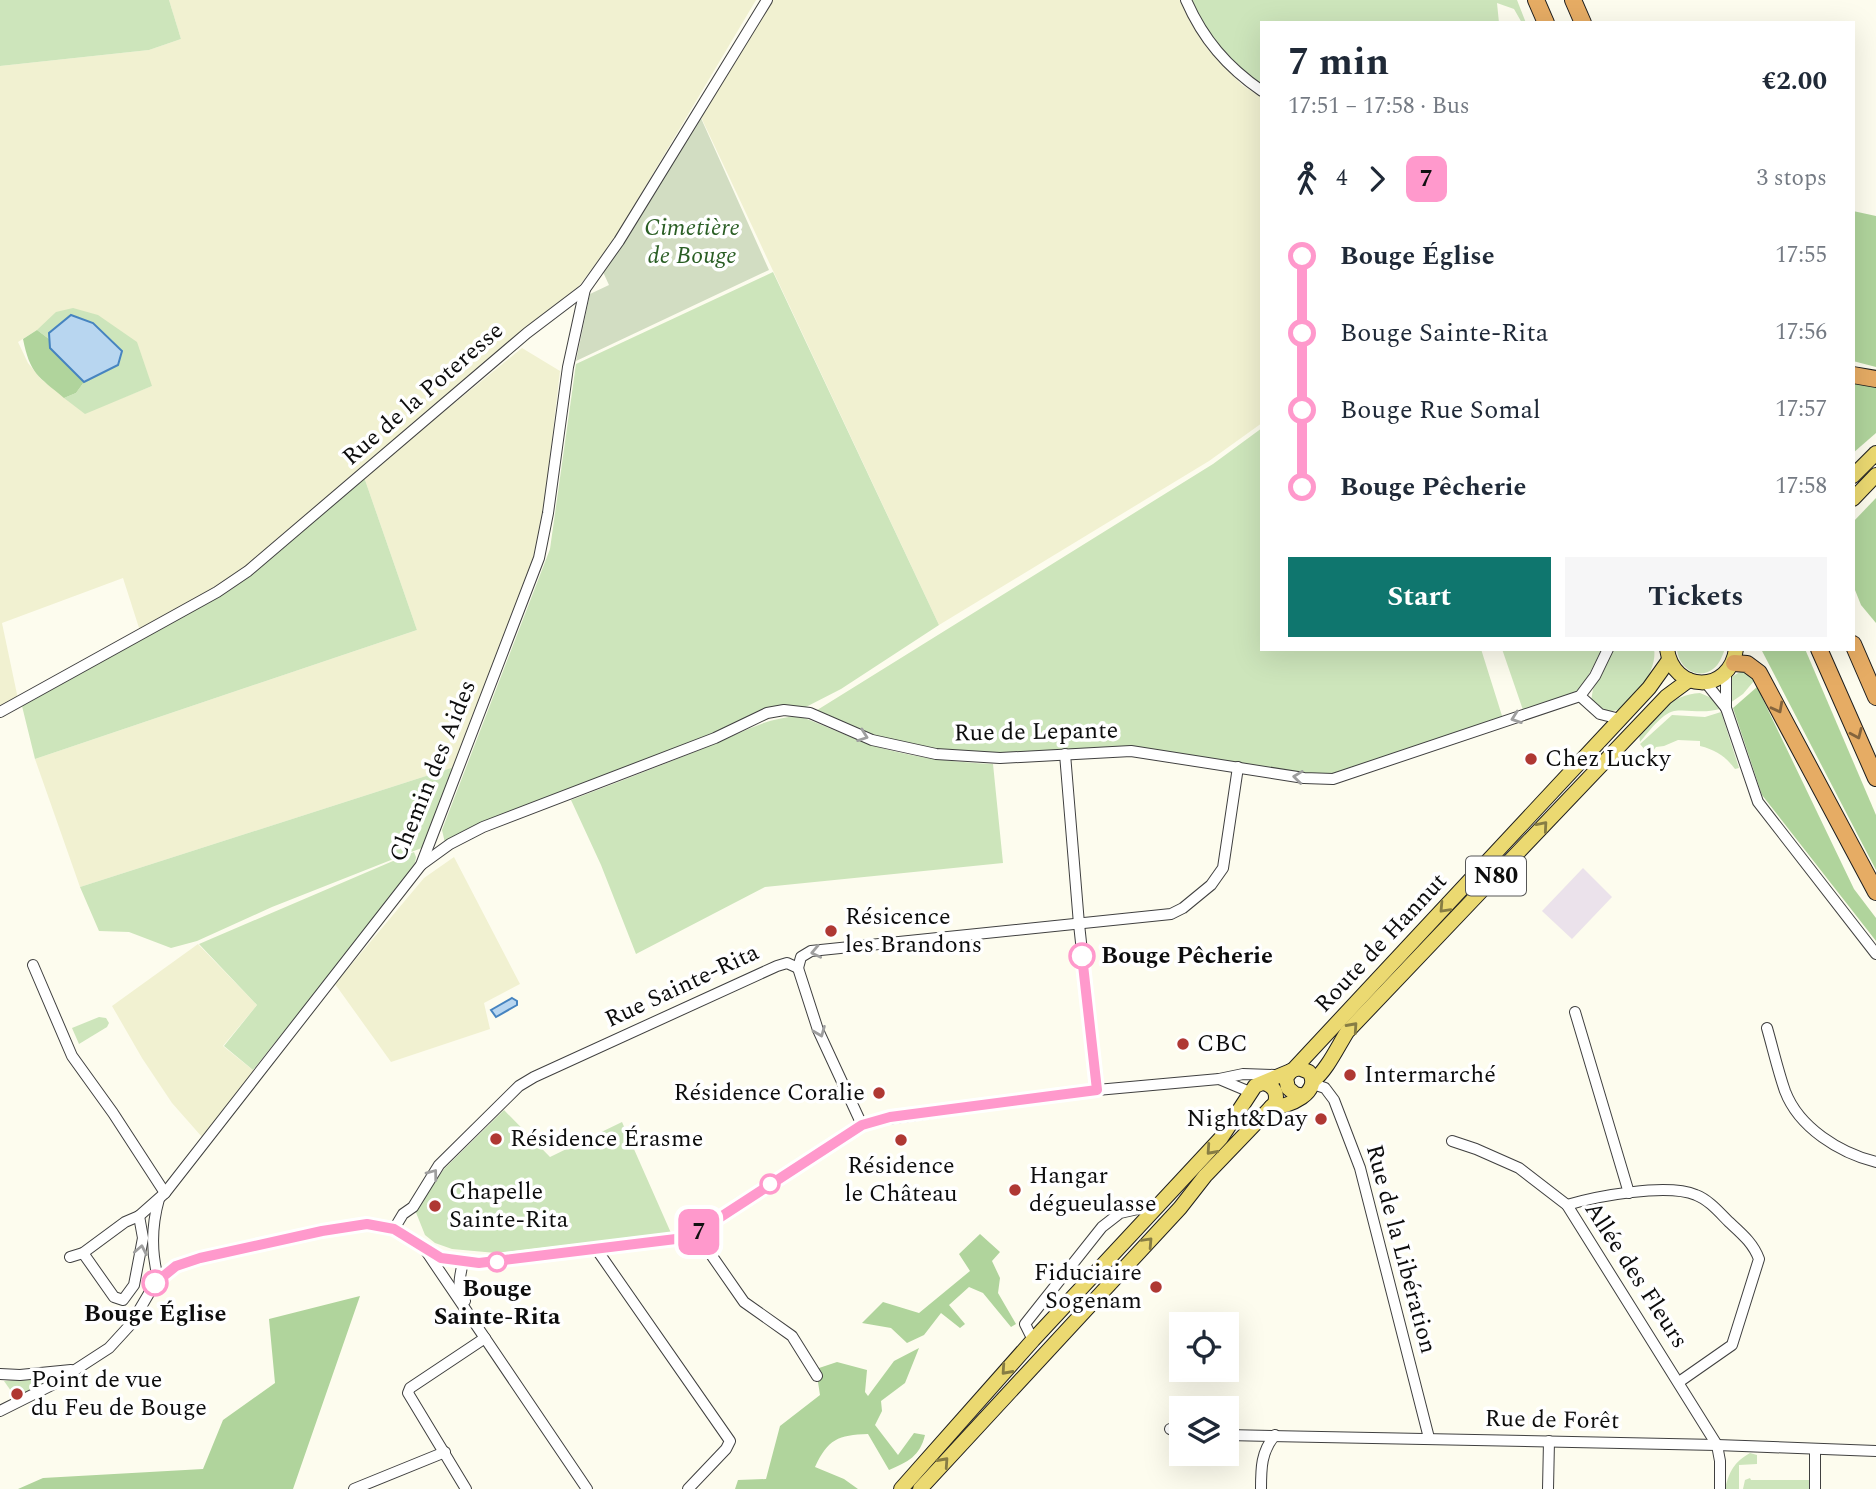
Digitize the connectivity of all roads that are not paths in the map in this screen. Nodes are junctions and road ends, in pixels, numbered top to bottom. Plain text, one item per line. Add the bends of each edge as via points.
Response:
1 (767, 0) edge
2 (1186, 0) edge
3 (1536, 0) edge
4 (1573, 0) edge
5 (1545, 21) edge
6 (1582, 21) edge
7 (1260, 89) edge
8 (585, 289) junction
9 (1855, 375) edge
10 (1876, 379) edge
11 (1876, 453) edge
12 (1855, 474) edge
13 (1876, 475) edge
14 (1855, 497) edge
15 (1855, 649) edge
16 (1607, 651) edge
17 (1820, 651) edge
18 (1666, 653) edge
19 (1732, 662) edge
20 (1689, 680) junction
21 (1706, 683) junction
22 (1580, 695) junction
23 (1876, 697) edge
24 (1726, 708) junction
25 (0, 712) edge
26 (1620, 719) junction
27 (1065, 754) junction
28 (1238, 767) junction
29 (1876, 778) edge
30 (421, 865) junction
31 (1876, 892) edge
32 (1079, 924) junction
33 (1876, 954) edge
34 (33, 965) dead end
35 (798, 968) junction
36 (1575, 1013) dead end
37 (1767, 1028) dead end
38 (1287, 1072) junction
39 (1219, 1079) junction
40 (1313, 1083) junction
41 (1255, 1085) junction
42 (1097, 1090) junction
43 (1300, 1095) junction
44 (1270, 1108) junction
45 (862, 1125) junction
46 (1452, 1141) dead end
47 (1876, 1162) edge
48 (1629, 1193) junction
49 (162, 1196) junction
50 (1160, 1204) junction
51 (1567, 1205) junction
52 (139, 1216) junction
53 (394, 1229) junction
54 (696, 1233) junction
55 (423, 1247) junction
56 (597, 1250) junction
57 (83, 1253) junction
58 (71, 1257) dead end
59 (463, 1262) junction
60 (158, 1278) junction
61 (479, 1327) junction
62 (485, 1338) junction
63 (1033, 1340) junction
64 (74, 1369) junction
65 (0, 1374) edge
66 (817, 1376) dead end
67 (1679, 1382) junction
68 (0, 1412) edge
69 (1239, 1434) edge
70 (1275, 1435) junction
71 (1429, 1438) junction
72 (1549, 1441) junction
73 (1717, 1445) junction
74 (1815, 1449) junction
75 (1876, 1451) edge
76 (445, 1452) junction
77 (354, 1489) edge
78 (466, 1489) edge
79 (587, 1489) edge
80 (688, 1489) edge
81 (901, 1489) edge
82 (920, 1489) edge
83 (1261, 1489) edge
84 (1548, 1489) edge
85 (1720, 1489) edge
86 (1815, 1489) edge

1 - 8 street, Rue de la Poteresse
2 - 7 street via 1216,52
3 - 5 highway
4 - 6 highway
8 - 25 street, Rue de la Poteresse via 527,333 248,572
8 - 30 street, Chemin des Aides via 568,366 540,558
9 - 10 highway
11 - 12 main road
13 - 14 main road
15 - 23 highway
16 - 22 street
17 -> 29 highway
18 - 20 main road, N80 via 1677,673
18 - 26 main road, Route de Hannut / N80 via 1657,678
19 - 21 main road via 1717,680
19 - 24 street
19 -> 31 highway via 1747,664 1759,673
20 - 21 main road
40 -> 20 main road, Route de Hannut / N80 via 1347,1032 1666,696
21 - 24 street
22 - 26 street via 1600,714
22 -> 28 street, Rue de Lepante via 1333,779
24 - 33 street via 1758,802
26 -> 38 main road, Route de Hannut / N80
27 - 28 street, Rue de Lepante via 1131,751
30 -> 27 street, Rue de Lepante via 483,827 784,710 800,710 872,740 936,754 1000,758
27 - 32 street
28 - 32 street, Rue Sainte-Rita via 1223,868 1211,885 1171,914
30 - 49 street, Chemin des Aides
32 -> 35 street, Rue Sainte-Rita via 811,951 801,957
32 - 42 street
34 - 49 street via 72,1056 113,1113
35 -> 45 street via 818,1030
53 -> 35 street, Rue Sainte-Rita via 439,1165 527,1081 777,965
36 - 48 street
37 - 47 street via 1786,1093 1796,1109 1830,1143
38 - 40 main road via 1304,1069
38 - 41 main road, Route de Hannut / N80
38 - 43 main road via 1288,1088
39 - 41 street
39 - 41 street via 1223,1076
39 - 42 street
40 - 43 main road, Route de Hannut / N80
40 - 71 street, Rue de la Libération via 1325,1088 1334,1100 1360,1168
41 - 44 main road via 1251,1104 1259,1110
41 - 44 main road via 1269,1085 1276,1093
41 -> 50 main road, Route de Hannut / N80 via 1221,1138
42 - 45 street via 890,1117
43 - 44 main road, Route de Hannut / N80 via 1280,1108
82 -> 44 main road, Route de Hannut / N80
45 - 54 street
46 - 51 street, Allée des Fleurs via 1519,1168
48 - 51 street
48 - 67 street via 1694,1194 1746,1238 1759,1259 1732,1345
49 - 52 street
49 - 60 street, Chemin des Aides via 155,1213 153,1259
50 - 63 main road, Route de Hannut / N80
50 - 63 street via 1120,1213 1102,1227 1025,1324
51 - 67 street, Allée des Fleurs
52 - 57 street
57 -> 52 street via 114,1297 123,1300 134,1285 143,1238
53 - 55 street
53 - 60 street via 367,1224 322,1231 200,1258
54 - 56 street
54 - 66 street via 744,1302 792,1336
55 - 59 street via 441,1258
55 - 61 street
56 - 59 street
56 - 80 street via 730,1441
57 - 58 street
59 - 61 street via 458,1286
60 - 64 street via 131,1324 109,1348
61 - 62 street
62 - 76 street via 408,1393
62 - 79 street
63 -> 81 main road, Route de Hannut / N80
64 - 65 street
64 - 68 street
67 - 73 street, Allée des Fleurs
69 - 70 street, Rue de Forêt
70 - 71 street, Rue de Forêt
70 - 83 street via 1261,1461
71 - 72 street, Rue de Forêt
72 - 73 street, Rue de Forêt
72 - 84 street
73 - 74 street, Rue de Forêt
73 - 85 street
74 - 75 street, Rue de Forêt
74 - 86 street
76 - 77 street
76 - 78 street

